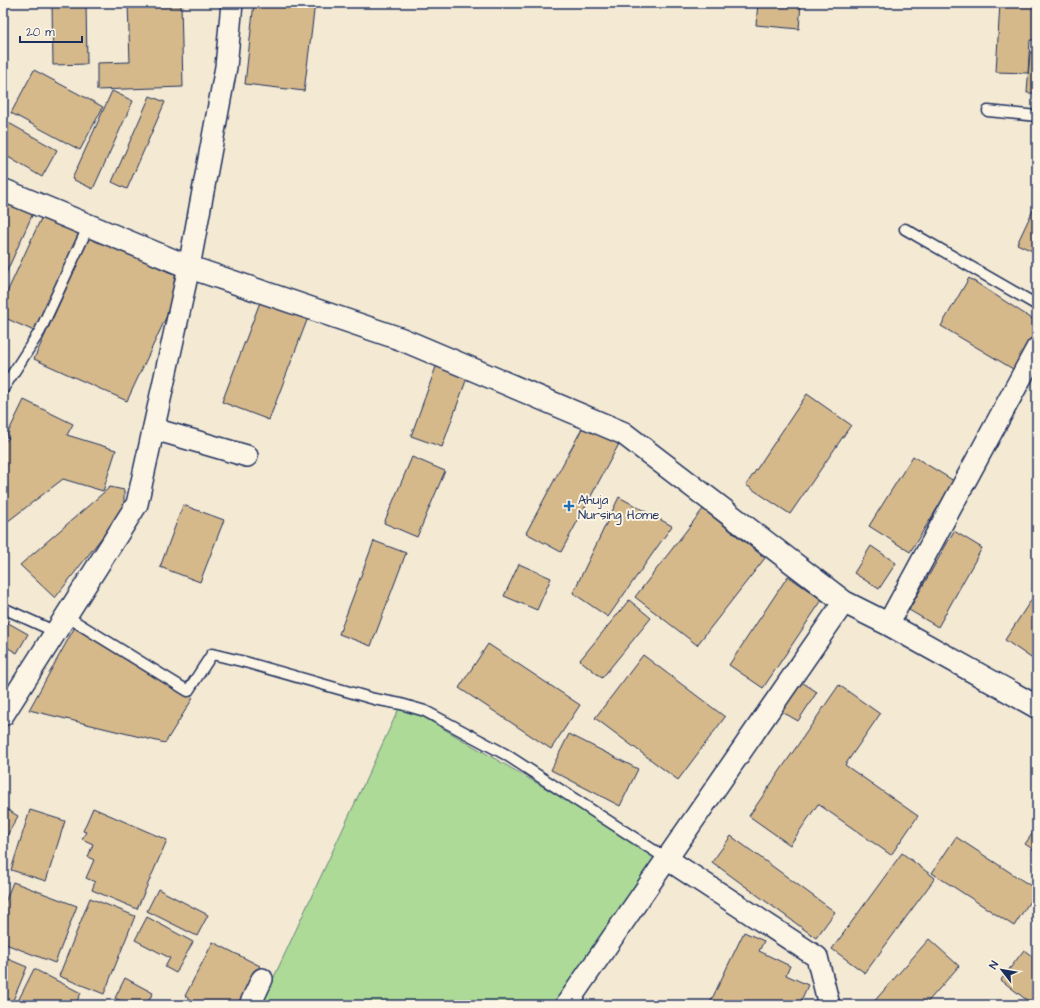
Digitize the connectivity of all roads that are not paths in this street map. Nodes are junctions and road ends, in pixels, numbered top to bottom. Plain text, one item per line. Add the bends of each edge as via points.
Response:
1 (232, 3) edge
2 (988, 111) dead end
3 (1037, 116) edge
4 (3, 190) edge
5 (89, 225) junction
6 (905, 229) dead end
7 (189, 267) junction
8 (1037, 305) edge
9 (1037, 348) edge
10 (3, 389) edge
11 (154, 429) junction
12 (247, 456) dead end
13 (844, 602) junction
14 (3, 608) edge
15 (61, 624) junction
16 (888, 624) junction
17 (1037, 707) edge
18 (3, 715) edge
19 (667, 858) junction
20 (262, 979) dead end
21 (250, 1005) edge
22 (566, 1005) edge
23 (829, 1005) edge

1 - 7 street via 226,67
2 - 3 lane
4 - 5 street
5 - 7 street
5 - 10 lane via 40,332
6 - 8 lane
7 - 11 street
7 - 13 street via 402,339 623,433
9 - 16 street
11 - 12 street
11 - 15 street via 138,504
13 - 16 street
13 - 19 street
14 - 15 lane
15 - 18 street
15 - 19 lane via 188,691 212,654 425,711 505,754
16 - 17 street
19 - 22 street
19 - 23 street via 817,957
20 - 21 street

